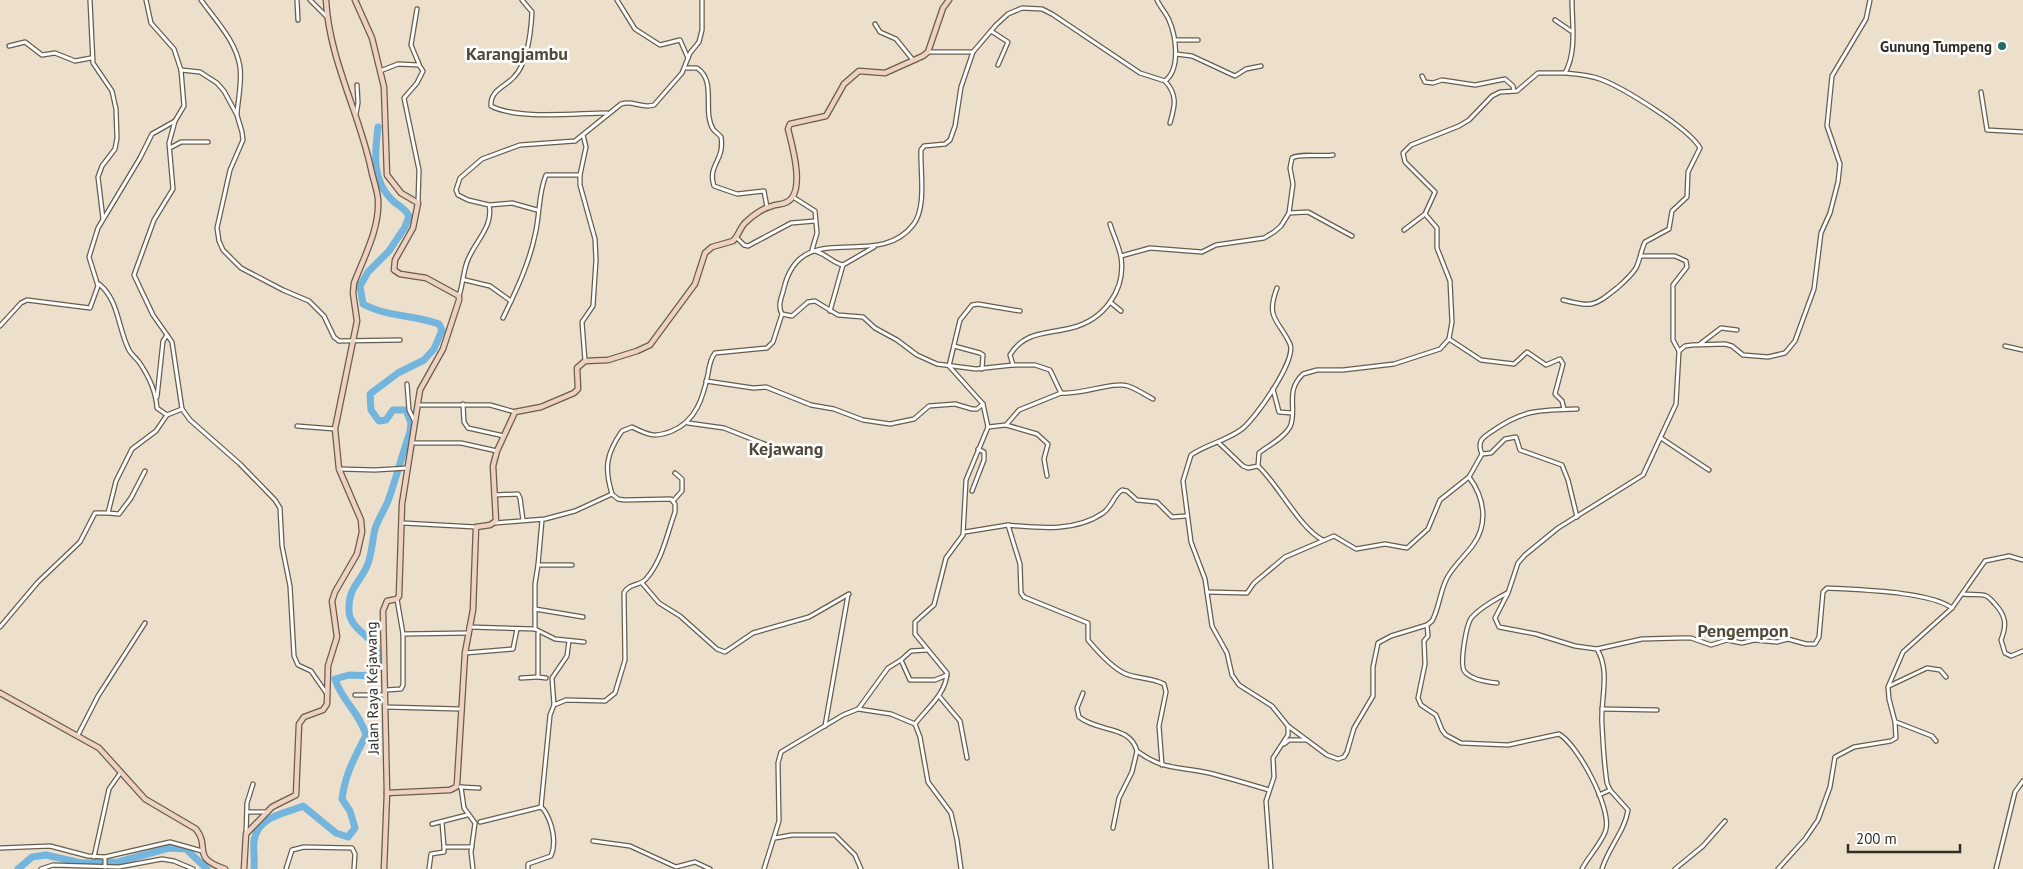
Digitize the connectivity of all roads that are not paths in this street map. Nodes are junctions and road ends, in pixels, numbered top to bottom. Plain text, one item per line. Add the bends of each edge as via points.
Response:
1 (90, 0) edge
2 (146, 0) edge
3 (201, 0) edge
4 (297, 0) edge
5 (310, 0) edge
6 (326, 0) edge
7 (355, 0) edge
8 (522, 0) edge
9 (617, 0) edge
10 (702, 0) edge
11 (949, 0) edge
12 (1157, 0) edge
13 (1572, 0) edge
14 (1870, 0) edge
15 (417, 10) dead end
16 (328, 18) junction
17 (298, 20) dead end
18 (1555, 20) dead end
19 (875, 24) dead end
20 (991, 31) junction
21 (1572, 31) junction
22 (1175, 40) junction
23 (1198, 40) dead end
24 (9, 46) dead end
25 (930, 52) junction
26 (973, 52) junction
27 (1176, 54) junction
28 (92, 58) junction
29 (688, 58) junction
30 (913, 60) junction
31 (420, 65) junction
32 (998, 65) dead end
33 (1262, 66) dead end
34 (685, 68) junction
35 (181, 70) junction
36 (380, 71) junction
37 (1565, 73) junction
38 (1422, 76) dead end
39 (1165, 81) junction
40 (357, 85) dead end
41 (1514, 91) junction
42 (1981, 92) dead end
43 (608, 113) junction
44 (237, 115) junction
45 (355, 117) junction
46 (175, 121) junction
47 (1170, 123) dead end
48 (2023, 132) edge
49 (583, 135) junction
50 (208, 142) dead end
51 (170, 148) junction
52 (1333, 155) dead end
53 (580, 175) junction
54 (793, 197) junction
55 (418, 203) junction
56 (489, 205) junction
57 (767, 208) junction
58 (537, 210) junction
59 (1289, 212) junction
60 (1424, 214) junction
61 (104, 219) junction
62 (815, 221) junction
63 (1110, 224) dead end
64 (1404, 230) dead end
65 (1352, 236) dead end
66 (737, 238) junction
67 (875, 247) junction
68 (812, 250) junction
69 (1121, 256) junction
70 (1640, 256) junction
71 (843, 265) junction
72 (465, 280) junction
73 (98, 284) junction
74 (1277, 288) dead end
75 (459, 296) junction
76 (1563, 300) dead end
77 (511, 301) junction
78 (1110, 302) junction
79 (830, 311) junction
80 (1020, 311) dead end
81 (1121, 311) dead end
82 (782, 314) junction
83 (503, 318) dead end
84 (0, 326) edge
85 (1737, 330) dead end
86 (167, 334) junction
87 (1449, 339) junction
88 (400, 340) dead end
89 (353, 342) junction
90 (1700, 345) junction
91 (954, 346) junction
92 (2004, 346) dead end
93 (2023, 350) edge
94 (1679, 351) junction
95 (585, 361) junction
96 (1012, 365) junction
97 (949, 366) junction
98 (982, 369) junction
99 (706, 381) junction
100 (407, 384) dead end
101 (1273, 389) junction
102 (1061, 393) junction
103 (156, 399) junction
104 (1153, 400) dead end
105 (463, 404) junction
106 (983, 404) junction
107 (418, 405) junction
108 (182, 409) junction
109 (1564, 409) junction
110 (1577, 409) dead end
111 (515, 412) junction
112 (1292, 412) junction
113 (168, 415) junction
114 (416, 422) junction
115 (688, 423) junction
116 (1006, 425) junction
117 (297, 426) dead end
118 (988, 427) junction
119 (335, 429) junction
120 (504, 436) junction
121 (1661, 438) junction
122 (413, 443) junction
123 (1219, 443) junction
124 (802, 446) dead end
125 (978, 449) junction
126 (497, 451) junction
127 (1482, 454) junction
128 (1258, 466) junction
129 (408, 468) junction
130 (339, 469) junction
131 (1709, 470) dead end
132 (145, 471) dead end
133 (675, 473) dead end
134 (1047, 476) dead end
135 (1469, 476) junction
136 (972, 491) dead end
137 (612, 494) junction
138 (494, 496) junction
139 (674, 501) junction
140 (108, 513) junction
141 (1186, 516) junction
142 (1577, 516) junction
143 (522, 520) junction
144 (542, 520) junction
145 (403, 523) junction
146 (494, 523) junction
147 (1008, 525) junction
148 (476, 526) junction
149 (964, 532) junction
150 (1324, 540) junction
151 (2023, 560) edge
152 (538, 565) junction
153 (572, 565) dead end
154 (642, 583) junction
155 (1207, 592) junction
156 (1508, 592) junction
157 (1963, 594) junction
158 (397, 599) junction
159 (1952, 608) junction
160 (535, 609) junction
161 (583, 617) dead end
162 (145, 623) dead end
163 (1427, 625) junction
164 (0, 627) edge
165 (517, 629) junction
166 (468, 630) junction
167 (536, 630) junction
168 (403, 634) junction
169 (569, 641) junction
170 (584, 642) dead end
171 (1597, 649) junction
172 (927, 650) junction
173 (2023, 651) edge
174 (464, 653) junction
175 (900, 660) junction
176 (947, 675) junction
177 (1946, 677) dead end
178 (521, 678) dead end
179 (538, 678) junction
180 (546, 678) dead end
181 (1497, 683) dead end
182 (1888, 686) junction
183 (386, 692) junction
184 (0, 693) edge
185 (1083, 693) dead end
186 (328, 695) junction
187 (355, 696) dead end
188 (939, 696) junction
189 (554, 705) junction
190 (386, 707) junction
191 (858, 708) junction
192 (460, 709) junction
193 (1602, 709) junction
194 (1657, 710) dead end
195 (1895, 722) junction
196 (914, 724) junction
197 (1288, 726) junction
198 (825, 727) junction
199 (78, 735) junction
200 (1306, 740) junction
201 (1936, 741) dead end
202 (1279, 748) junction
203 (1137, 752) junction
204 (967, 758) dead end
205 (1162, 765) junction
206 (121, 772) junction
207 (2023, 781) edge
208 (253, 784) dead end
209 (459, 787) junction
210 (480, 788) dead end
211 (1269, 790) junction
212 (1610, 790) junction
213 (387, 793) junction
214 (1599, 795) junction
215 (541, 807) junction
216 (247, 812) junction
217 (267, 812) junction
218 (467, 815) junction
219 (1724, 821) dead end
220 (442, 822) junction
221 (480, 822) dead end
222 (432, 824) dead end
223 (1113, 828) dead end
224 (246, 834) junction
225 (775, 838) junction
226 (592, 842) dead end
227 (472, 846) junction
228 (444, 847) junction
229 (0, 848) edge
230 (202, 851) junction
231 (94, 857) junction
232 (105, 858) junction
233 (105, 866) junction
234 (41, 869) edge
235 (193, 869) edge
236 (226, 869) edge
237 (244, 869) edge
238 (286, 869) edge
239 (354, 869) edge
240 (384, 869) edge
241 (429, 869) edge
242 (473, 869) edge
243 (528, 869) edge
244 (710, 869) edge
245 (764, 869) edge
246 (861, 869) edge
247 (961, 869) edge
248 (1271, 869) edge
249 (1582, 869) edge
250 (1602, 869) edge
251 (1675, 869) edge
252 (1778, 869) edge
253 (1996, 869) edge

1 - 28 street
2 - 35 street via 151,22 173,45
3 - 44 street via 216,17 237,54 240,77
4 - 17 street
5 - 16 street
6 - 16 street
7 - 36 street via 372,38
8 - 43 street via 532,12 524,57 514,77 496,90 491,106 502,112 523,115
9 - 29 street via 639,33 660,45 680,40
10 - 29 street via 701,37
11 - 25 street via 943,8
12 - 22 street via 1170,21
13 - 21 street
14 - 90 street via 1866,19 1832,76 1827,126 1840,164 1838,182 1821,233 1814,289 1795,341 1785,353 1763,358 1743,355 1725,344
15 - 31 street via 411,45
16 - 45 street
18 - 21 street
19 - 30 street via 880,32 896,40
20 - 26 street
20 - 32 street via 1008,42
20 - 39 street via 1008,14 1022,8 1042,9 1140,73
21 - 37 street via 1570,62
22 - 23 street
22 - 27 street
24 - 28 street via 25,42 42,55 53,53 75,61
25 - 26 street
25 - 30 street
26 - 67 street via 958,96 950,140 945,144 924,146 921,150 922,190 916,221 906,232
27 - 33 street via 1192,56 1235,76 1246,69
27 - 39 street via 1171,75
28 - 61 street via 95,68 112,91 116,109 115,149 98,177
29 - 34 street
30 - 54 street via 885,73 859,72 844,84 826,116 790,124 788,129 793,144 796,180
31 - 36 street via 398,64
31 - 55 street via 423,71 421,78 404,98 418,170
34 - 43 street via 654,105 642,107 629,102
34 - 57 street via 697,68 702,72 708,87 711,126 722,137 722,154 712,170 714,186 737,194 764,191
35 - 44 street via 200,72 211,78 224,91
35 - 46 street via 184,106
36 - 55 street via 386,174 401,193
37 - 41 street via 1538,73 1521,89
37 - 70 street via 1598,78 1622,89 1685,132 1700,148 1688,172 1687,197 1672,211 1669,229 1645,242
38 - 41 street via 1425,82 1430,83 1442,80 1475,85 1505,79
39 - 47 street via 1175,98
40 - 45 street
41 - 60 street via 1496,93 1469,120 1406,148 1404,162 1436,192
42 - 48 street via 1987,130
43 - 49 street
44 - 89 street via 243,140 230,170 218,228 223,250 241,268 309,301 324,316 336,339
45 - 89 street via 368,153 378,198 374,227 354,283 357,321
46 - 51 street
46 - 61 street via 153,132
49 - 53 street via 585,153
49 - 56 street via 568,143 510,148 476,163 460,178 457,193 468,200
50 - 51 street via 181,142
51 - 86 street via 173,188 154,220 134,275 153,315
52 - 59 street via 1315,158 1296,155 1292,158
53 - 58 street via 546,175
53 - 95 street via 596,260 593,306 582,322
54 - 57 street via 785,204
54 - 62 street via 812,207
55 - 75 street via 413,228 395,260 394,270 426,278
56 - 58 street via 512,203
56 - 72 street via 490,218 467,262
57 - 66 street via 745,222
58 - 77 street via 536,234
59 - 65 street via 1308,212
59 - 69 street via 1281,226 1264,238 1225,242 1202,252 1163,248
60 - 64 street
60 - 87 street via 1437,228 1437,248 1450,281 1452,322
61 - 73 street via 89,257
62 - 66 street via 785,226 748,246
62 - 68 street via 817,233
63 - 69 street
66 - 95 street via 705,253 695,284 650,345 608,360
67 - 68 street
67 - 71 street
68 - 71 street
68 - 82 street via 787,276 780,300
69 - 78 street via 1120,286
70 - 76 street via 1629,278 1602,301 1583,304
70 - 94 street via 1672,256 1686,260 1687,268 1673,285 1673,340
71 - 79 street
72 - 75 street
72 - 77 street via 490,286
73 - 84 street via 89,308 27,300 20,303
73 - 103 street via 116,310 129,351 142,368
74 - 101 street via 1272,305 1273,318 1291,350 1287,366
75 - 107 street via 443,349 422,385
77 - 83 street
78 - 81 street
78 - 96 street via 1096,315 1073,328 1042,332 1015,346 1010,355
79 - 82 street via 812,301 792,316
79 - 97 street via 862,317 922,358
80 - 91 street via 972,305 960,320
82 - 99 street via 770,347 715,353
85 - 90 street via 1721,328
86 - 103 street via 163,341
86 - 108 street via 176,353
87 - 109 street via 1489,362 1514,364 1527,352 1546,365 1558,358 1562,360 1555,394
87 - 112 street via 1440,349 1394,364 1308,371 1300,377 1293,390
88 - 89 street
89 - 119 street
90 - 94 street via 1685,346
91 - 97 street
91 - 98 street via 983,355
92 - 93 street
94 - 121 street via 1676,404
95 - 111 street via 577,368 578,389 574,393 541,407
96 - 98 street
96 - 102 street via 1044,366 1055,376
97 - 98 street
97 - 106 street
99 - 106 street via 766,387 811,405 834,409 862,420 890,424 914,419 930,406 955,404 972,409
99 - 115 street via 700,402
100 - 114 street via 409,410
101 - 112 street via 1279,412
101 - 123 street via 1255,418
102 - 104 street via 1083,393 1127,385
102 - 116 street via 1019,410
103 - 113 street via 158,410
105 - 107 street
105 - 111 street via 504,407
105 - 120 street via 464,422 468,428
106 - 118 street
107 - 114 street
108 - 113 street
108 - 186 street via 240,464 280,508 282,546 290,586 294,656 298,665 311,672
109 - 110 street
109 - 127 street via 1527,412 1510,419 1482,438 1479,444
111 - 120 street
112 - 128 street via 1289,429 1260,453
113 - 140 street via 156,431 132,448 116,481
114 - 122 street
115 - 124 street via 724,428 782,451
115 - 137 street via 656,436 646,435 632,427 622,431 606,472
116 - 118 street
116 - 134 street via 1037,434 1048,444 1044,459
117 - 119 street
118 - 125 street
119 - 130 street
120 - 126 street
121 - 131 street
121 - 142 street via 1640,479
122 - 126 street via 461,443
122 - 129 street
123 - 128 street via 1244,466
123 - 141 street via 1191,455 1183,481
125 - 136 street via 984,452 984,460
125 - 149 street via 966,480
126 - 138 street via 493,466
127 - 135 street
127 - 142 street via 1492,453 1505,439 1516,437 1520,450 1562,465
128 - 150 street via 1307,527
129 - 130 street
129 - 145 street via 402,504
130 - 186 street via 361,520 362,532 357,554 332,601 337,637 328,666
132 - 140 street via 119,514
133 - 139 street via 682,480 683,487
135 - 150 street via 1440,500 1428,529 1407,548 1385,544 1356,549 1334,536
135 - 163 street via 1483,501 1480,528 1474,544 1447,579 1434,618
137 - 139 street via 624,500 668,498
137 - 144 street via 575,511
138 - 143 street via 520,495
138 - 146 street
139 - 154 street via 675,512 656,564
140 - 164 street via 95,513 80,542 38,582
141 - 147 street via 1172,517 1157,502 1137,500 1122,490 1108,510 1084,523 1052,528
141 - 155 street
142 - 156 street via 1525,555 1518,563
143 - 144 street
143 - 146 street
144 - 152 street
145 - 148 street
145 - 158 street
146 - 148 street
147 - 149 street
147 - 205 street via 1020,564 1024,597 1088,623 1088,640 1125,674 1164,684 1166,692 1159,726
148 - 166 street via 473,610
149 - 172 street via 942,566 934,605 915,622 915,634
150 - 155 street via 1285,557 1247,593
151 - 157 street via 2009,556 1985,561
152 - 153 street
152 - 160 street
154 - 189 street via 630,586 624,593 625,660 615,693 605,701 566,700
154 - 198 street via 659,603 680,616 717,649 726,652 753,634 809,617 848,594
155 - 197 street via 1212,626 1227,653 1236,682 1272,706
156 - 171 street via 1495,618 1499,627
156 - 181 street via 1468,621 1461,663 1464,672 1473,678
157 - 159 street
157 - 173 street via 1982,594 1990,599 2003,614 2006,629 2001,640 2005,653 2011,656
158 - 168 street
158 - 183 street, Jalan Raya Kejawang via 387,601 383,611
159 - 171 street via 1935,599 1827,588 1823,592 1819,637 1815,644 1788,639 1742,643 1727,640 1711,645 1681,638 1642,639
159 - 182 street via 1905,648
160 - 161 street
160 - 167 street
162 - 199 street via 98,696
163 - 200 street via 1378,643 1373,667 1373,696 1354,728 1344,757 1327,755
163 - 214 street via 1425,664 1418,698 1421,705 1436,715 1446,735 1461,743 1508,744 1559,734 1571,744
165 - 166 street
165 - 167 street
165 - 174 street via 513,649
166 - 168 street
166 - 174 street
167 - 169 street
167 - 179 street
168 - 183 street via 403,686
169 - 170 street
169 - 189 street via 567,656 552,678
171 - 193 street via 1604,678
172 - 175 street via 911,651
172 - 176 street
174 - 192 street
175 - 176 street via 910,680 935,680
175 - 191 street via 888,668
176 - 188 street
177 - 182 street via 1940,670 1931,668
178 - 179 street
179 - 180 street
182 - 195 street
183 - 187 street
183 - 190 street, Jalan Raya Kejawang
184 - 199 street
185 - 203 street via 1077,708 1079,717 1099,728 1125,733 1135,744
186 - 217 street via 323,710 304,717 299,724 296,795
188 - 196 street
188 - 204 street via 960,721
189 - 215 street via 550,715
190 - 192 street
190 - 213 street, Jalan Raya Kejawang
191 - 196 street via 891,714
191 - 198 street
192 - 209 street
193 - 194 street
193 - 212 street
195 - 201 street via 1932,736
195 - 252 street via 1894,740 1854,747 1835,757 1830,787 1818,820
196 - 247 street via 920,737 928,782 951,813
197 - 200 street
197 - 202 street via 1288,733
198 - 225 street via 781,752 778,769 781,807
199 - 206 street via 99,748
200 - 202 street via 1289,740
202 - 211 street via 1273,758 1274,777
203 - 205 street
203 - 223 street via 1132,772 1119,798
205 - 211 street via 1209,773
206 - 230 street via 145,799 196,829
206 - 231 street via 109,789
207 - 253 street via 2015,792
208 - 216 street
209 - 210 street
209 - 213 street
209 - 218 street
211 - 248 street via 1266,801
212 - 214 street
212 - 250 street via 1628,810
213 - 240 street, Jalan Raya Kejawang
214 - 249 street via 1605,812 1606,830
215 - 221 street
215 - 243 street via 549,821 553,850 551,856 528,864
216 - 217 street
216 - 224 street
217 - 224 street
218 - 220 street
218 - 227 street via 475,823
219 - 251 street via 1703,846
220 - 222 street
220 - 228 street
224 - 237 street
225 - 245 street
225 - 246 street via 835,835 850,849
226 - 244 street via 630,846 676,867 695,862
227 - 228 street
227 - 242 street
228 - 241 street via 444,852 430,854
229 - 231 street via 50,846
230 - 232 street via 167,842
230 - 236 street via 207,861
231 - 232 street
232 - 233 street
233 - 234 street via 53,865
233 - 235 street via 130,866 162,859
238 - 239 street via 292,850 304,847 352,848

